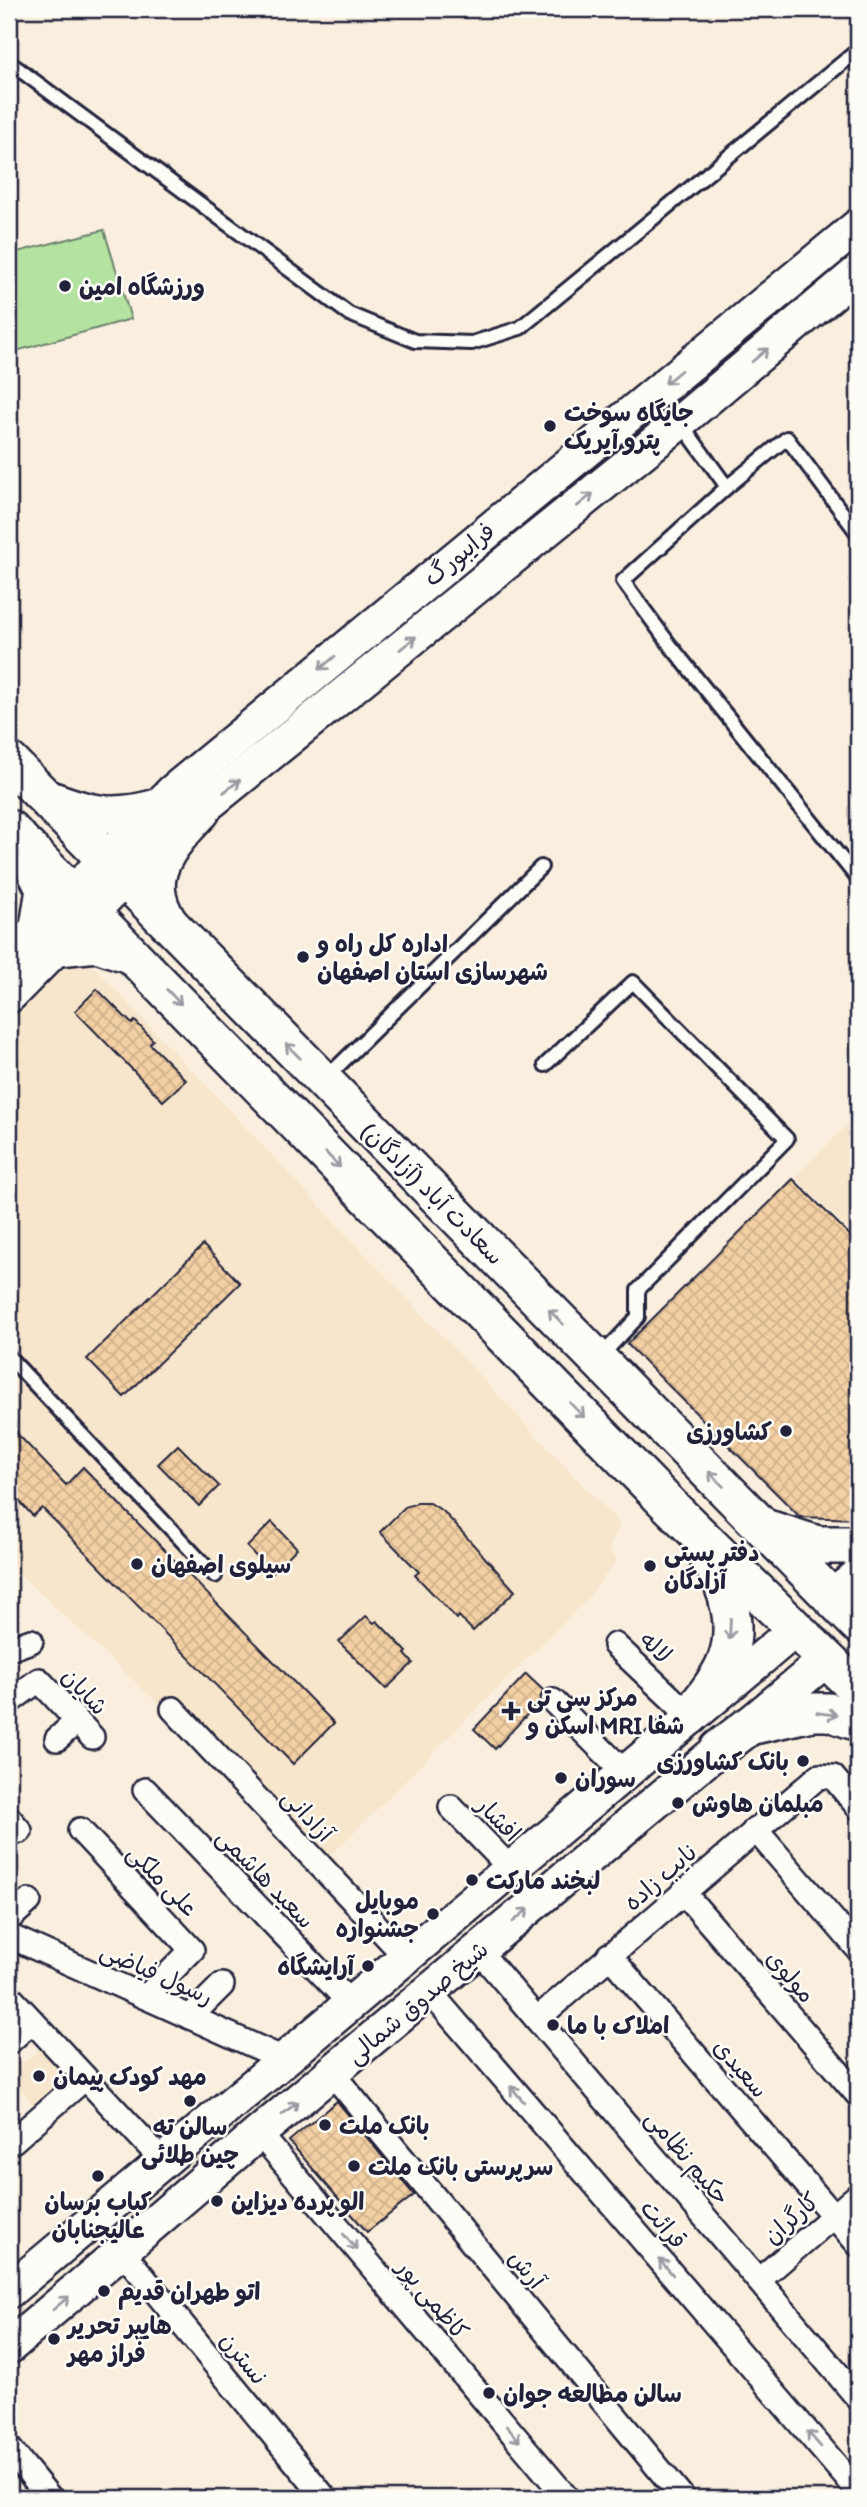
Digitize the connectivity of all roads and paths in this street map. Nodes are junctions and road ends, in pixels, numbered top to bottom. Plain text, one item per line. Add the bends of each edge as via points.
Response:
1 (858, 50) edge
2 (9, 62) edge
3 (854, 251) edge
4 (794, 277) junction
5 (815, 309) junction
6 (680, 422) junction
7 (727, 487) junction
8 (858, 534) edge
9 (9, 761) edge
10 (45, 798) junction
11 (154, 809) junction
12 (201, 811) junction
13 (15, 836) edge
14 (541, 867) dead end
15 (114, 869) junction
16 (858, 879) edge
17 (82, 904) junction
18 (170, 926) junction
19 (49, 937) junction
20 (134, 956) junction
21 (9, 957) edge
22 (9, 996) edge
23 (545, 1065) dead end
24 (323, 1081) junction
25 (9, 1357) edge
26 (598, 1359) junction
27 (670, 1506) junction
28 (764, 1528) junction
29 (858, 1545) edge
30 (215, 1576) dead end
31 (845, 1586) edge
32 (858, 1624) edge
33 (796, 1629) junction
34 (858, 1634) edge
35 (31, 1640) dead end
36 (615, 1645) dead end
37 (9, 1649) edge
38 (827, 1659) junction
39 (858, 1690) edge
40 (552, 1701) dead end
41 (9, 1702) edge
42 (173, 1709) dead end
43 (690, 1716) junction
44 (858, 1722) edge
45 (57, 1739) dead end
46 (719, 1749) junction
47 (624, 1772) junction
48 (145, 1790) dead end
49 (451, 1807) dead end
50 (858, 1807) edge
51 (581, 1808) junction
52 (755, 1829) junction
53 (79, 1830) dead end
54 (610, 1840) junction
55 (510, 1868) junction
56 (683, 1892) junction
57 (29, 1900) dead end
58 (9, 1919) edge
59 (9, 1936) edge
60 (858, 1950) edge
61 (479, 1951) junction
62 (609, 1955) junction
63 (405, 1956) junction
64 (222, 1986) dead end
65 (430, 1992) junction
66 (9, 1996) edge
67 (146, 1997) junction
68 (350, 2003) junction
69 (190, 2017) junction
70 (537, 2019) junction
71 (32, 2021) junction
72 (9, 2042) edge
73 (284, 2059) junction
74 (332, 2073) junction
75 (85, 2078) junction
76 (858, 2095) edge
77 (259, 2133) junction
78 (13, 2141) dead end
79 (163, 2161) junction
80 (858, 2195) edge
81 (834, 2216) junction
82 (858, 2244) edge
83 (122, 2251) junction
84 (759, 2280) junction
85 (9, 2291) edge
86 (9, 2347) edge
87 (858, 2398) edge
88 (9, 2448) edge
89 (858, 2491) edge
90 (50, 2498) edge
91 (325, 2498) edge
92 (566, 2498) edge
93 (682, 2498) edge

1 - 2 lane via 520,328 472,343 415,341 349,314
3 - 4 main road, فرایبورگ
3 - 5 main road, فرایبورگ
4 - 5 main road via 815,282 820,295
4 -> 11 main road, فرایبورگ
6 -> 5 main road, فرایبورگ
6 - 7 lane
12 -> 6 main road, فرایبورگ
7 - 8 lane via 787,438
7 - 16 lane via 623,581
9 - 10 main road, سعادت آباد (آزادگان)
10 - 11 main road via 91,815 128,816
10 - 15 main road, سعادت آباد (آزادگان)
11 - 15 main road, فرایبورگ
12 - 15 main road, فرایبورگ via 160,844
12 - 18 main road via 173,841 161,862 155,889
13 - 17 main road, سعادت آباد (آزادگان)
13 - 19 main road via 45,889
14 - 24 lane
15 - 17 main road, فرایبورگ
15 - 18 main road, سعادت آباد (آزادگان)
17 - 19 main road, فرایبورگ
17 - 20 main road, سعادت آباد (آزادگان)
24 -> 18 main road, سعادت آباد (آزادگان)
19 - 20 main road via 97,943
19 - 21 main road
19 - 22 main road
20 -> 27 main road, سعادت آباد (آزادگان)
23 - 26 lane via 633,982 787,1139 638,1290 638,1317
26 -> 24 main road, سعادت آباد (آزادگان)
25 - 30 lane
28 -> 26 main road, سعادت آباد (آزادگان)
27 - 33 main road, سعادت آباد (آزادگان)
27 -> 43 main road via 710,1559 729,1594 731,1631 725,1665
28 - 29 main road via 818,1545
28 - 31 main road, سعادت آباد (آزادگان)
31 - 32 main road, سعادت آباد (آزادگان)
31 - 33 main road
33 - 38 main road, سعادت آباد (آزادگان)
33 - 43 main road, شیخ صدوق شمالی
34 - 38 main road
35 - 37 street
36 - 43 street, لاله
38 - 39 main road, سعادت آباد (آزادگان)
38 - 46 main road, شیخ صدوق شمالی
40 - 47 street
41 - 45 street, شایان via 38,1680 85,1729
42 - 63 street, آزادانی
43 - 47 main road, شیخ صدوق شمالی
46 -> 44 main road via 749,1726 812,1712 829,1712
46 - 54 main road, شیخ صدوق شمالی
47 - 51 main road, شیخ صدوق شمالی
48 - 68 street, سعید هاشمی
49 - 55 street, افشار
50 - 52 street, نایب زاده via 833,1777 819,1776
51 - 54 main road
51 - 55 main road, شیخ صدوق شمالی
52 - 56 street, نایب زاده
52 - 60 street
53 - 67 street, علی ملکی via 192,1950
61 -> 54 main road, شیخ صدوق شمالی
55 - 63 main road, شیخ صدوق شمالی
56 - 62 street, نایب زاده
56 - 76 street, مولوی
57 - 58 street
59 - 67 street, رسول فیاضی
61 - 65 main road, شیخ صدوق شمالی
61 - 70 street, حکیم نظامی
62 - 70 street, نایب زاده
62 - 81 street, سعیدی
63 - 68 main road, شیخ صدوق شمالی
64 - 69 street
65 - 74 main road, شیخ صدوق شمالی
89 -> 65 street, قرائت
66 - 71 street
67 - 69 street, رسول فیاضی
68 - 73 main road, شیخ صدوق شمالی
69 - 73 street, رسول فیاضی
70 - 84 street, حکیم نظامی
71 - 72 street
71 - 75 street
73 - 79 main road, شیخ صدوق شمالی
77 -> 74 main road, شیخ صدوق شمالی
74 - 93 street, آرش
75 - 78 street
75 - 79 street
77 - 83 main road, شیخ صدوق شمالی
77 -> 92 street, کاظمی پور
79 - 85 main road, شیخ صدوق شمالی
80 - 81 street, کارگران
81 - 82 street, سعیدی
81 - 84 street, کارگران
86 -> 83 main road, شیخ صدوق شمالی
83 - 91 street, نسترن
84 - 87 street, حکیم نظامی
88 - 90 street

